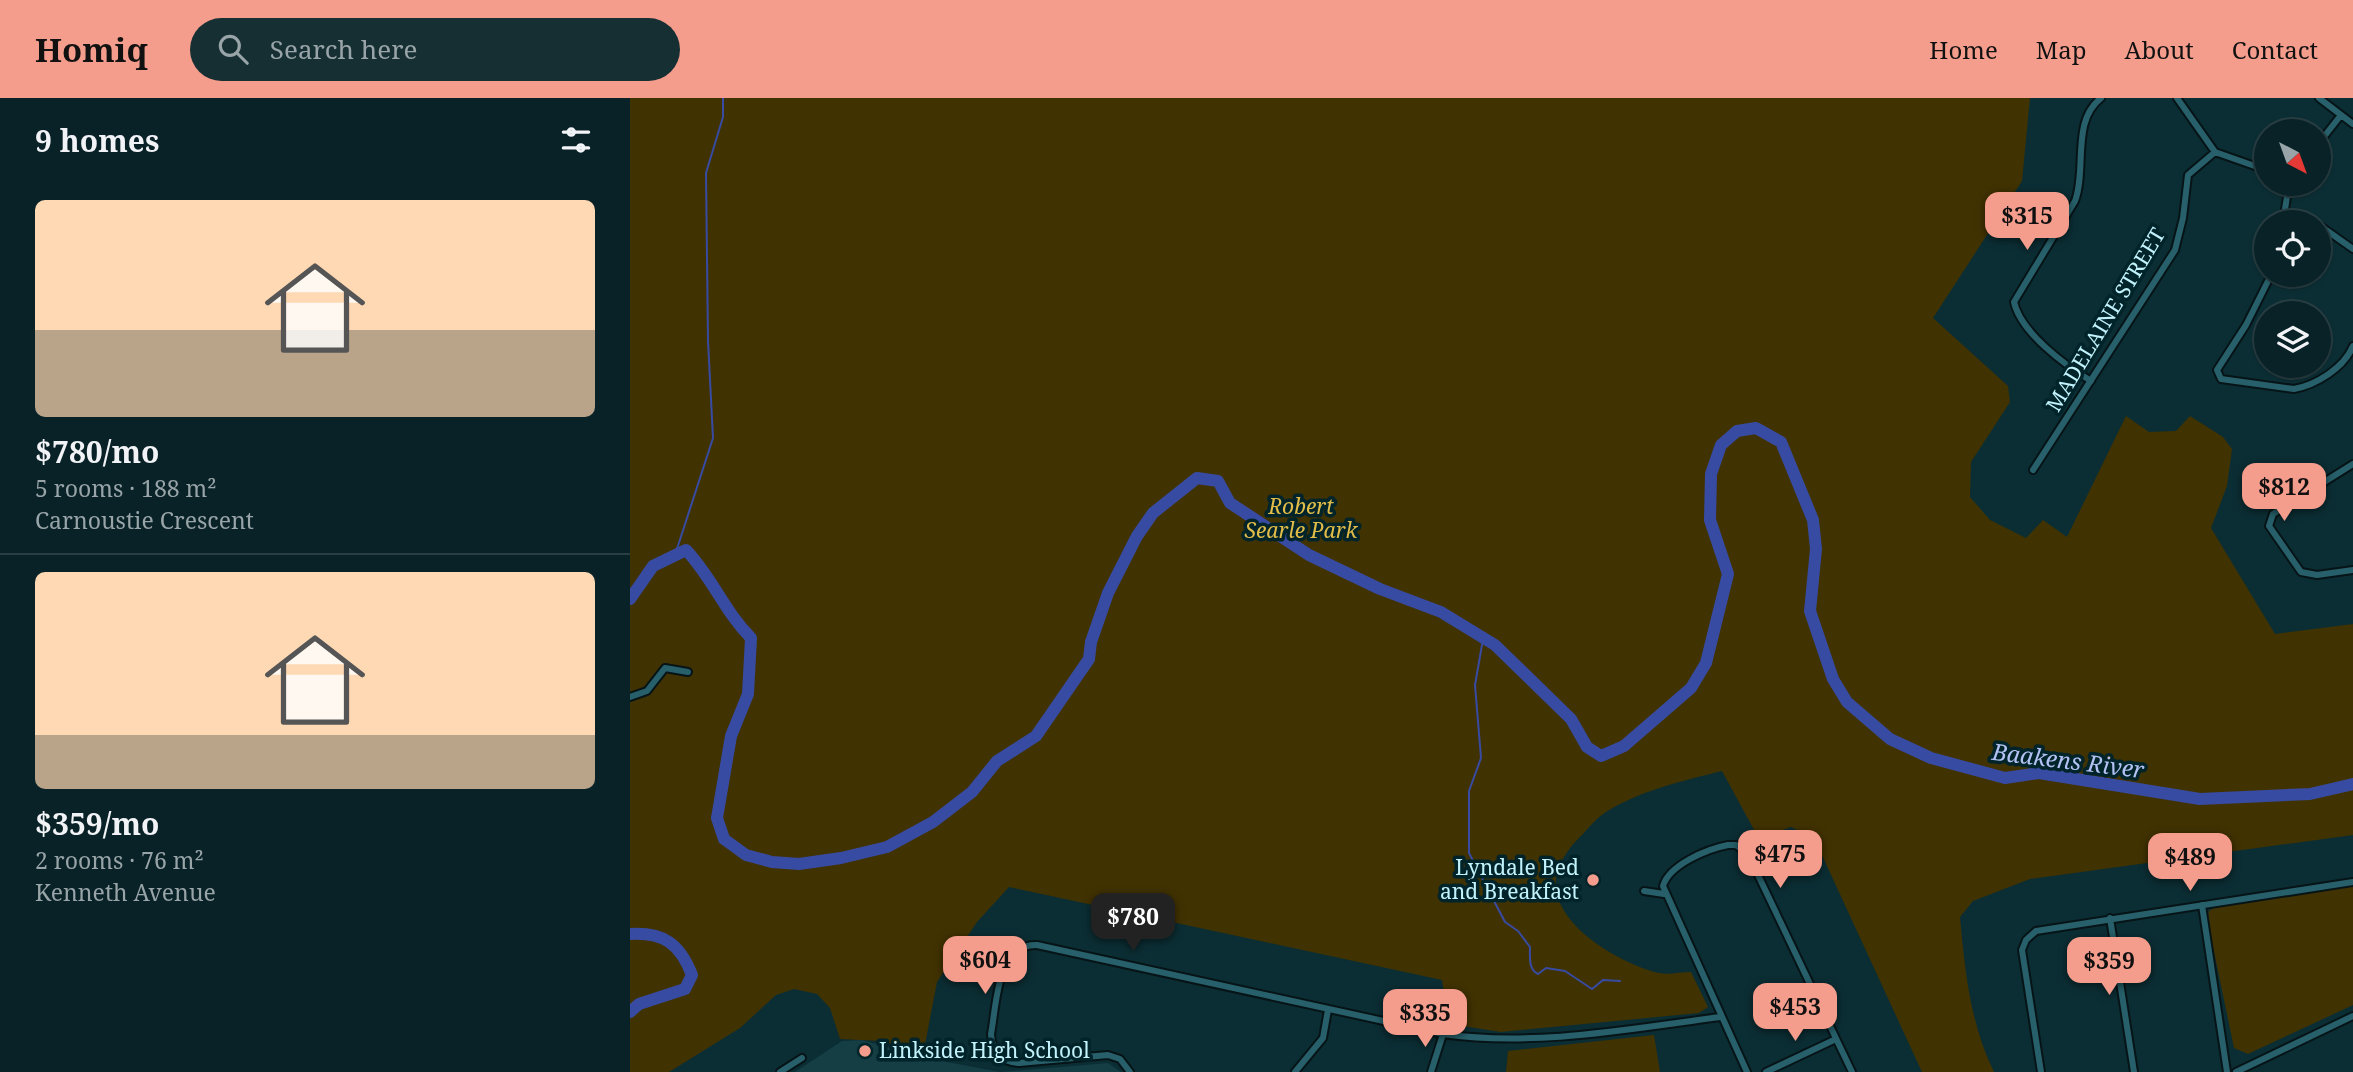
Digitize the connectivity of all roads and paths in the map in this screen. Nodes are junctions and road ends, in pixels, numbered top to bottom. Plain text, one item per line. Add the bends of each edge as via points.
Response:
1 (2101, 98) edge
2 (2177, 98) edge
3 (2319, 98) edge
4 (2341, 115) junction
5 (2353, 124) edge
6 (2331, 128) edge
7 (2215, 152) junction
8 (2254, 166) edge
9 (2331, 233) edge
10 (2353, 249) edge
11 (2265, 287) edge
12 (2353, 346) edge
13 (2091, 381) junction
14 (2353, 464) edge
15 (2033, 470) dead end
16 (2353, 570) edge
17 (688, 672) dead end
18 (630, 697) edge
19 (2353, 882) edge
20 (1644, 891) dead end
21 (1664, 894) junction
22 (2202, 905) junction
23 (2110, 918) junction
24 (1328, 1010) junction
25 (2353, 1016) edge
26 (1720, 1017) junction
27 (1443, 1034) junction
28 (1836, 1039) junction
29 (802, 1058) dead end
30 (780, 1072) edge
31 (1130, 1072) edge
32 (1295, 1072) edge
33 (1431, 1072) edge
34 (1747, 1072) edge
35 (1766, 1072) edge
36 (1852, 1072) edge
37 (2040, 1072) edge
38 (2134, 1072) edge
39 (2227, 1072) edge
40 (2236, 1072) edge

1 - 13 street via 2086,115 2075,201 2014,302 2055,357
2 - 7 street
3 - 4 street
4 - 5 street
4 - 6 street
7 - 8 street
7 - 13 street, MADELAINE STREET via 2188,175 2175,250
9 - 10 street
11 - 12 street via 2218,376 2227,382 2302,387 2343,362
13 - 15 street, MADELAINE STREET
14 - 16 street via 2273,514 2269,526 2301,572 2317,575
17 - 18 street via 665,668 647,691
19 - 22 street
20 - 21 street
21 - 26 street
21 - 28 street via 1665,880 1675,868 1721,846 1743,849
22 - 23 street
22 - 39 street
23 - 37 street via 2036,931 2026,940 2022,950
23 - 38 street
24 - 27 street
24 - 31 street via 1037,945 1012,952 1004,967 990,1034 999,1056 1019,1063 1112,1056
24 - 32 street via 1323,1038
25 - 40 street
26 - 27 street via 1516,1040
26 - 34 street
27 - 33 street
28 - 35 street
28 - 36 street
29 - 30 street

